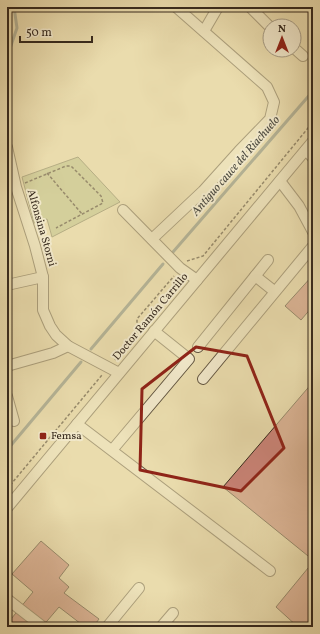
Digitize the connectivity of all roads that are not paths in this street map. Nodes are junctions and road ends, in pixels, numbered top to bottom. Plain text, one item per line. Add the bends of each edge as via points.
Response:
1 (176, 7) edge
2 (218, 7) edge
3 (250, 7) edge
4 (262, 19) edge
5 (204, 31) junction
6 (313, 141) edge
7 (7, 146) edge
8 (309, 154) edge
9 (280, 181) junction
10 (123, 210) dead end
11 (313, 232) edge
12 (152, 239) junction
13 (313, 246) edge
14 (268, 260) dead end
15 (255, 276) junction
16 (42, 277) junction
17 (197, 280) junction
18 (7, 285) edge
19 (274, 291) junction
20 (154, 331) junction
21 (68, 346) junction
22 (198, 347) dead end
23 (7, 366) edge
24 (119, 373) junction
25 (203, 379) dead end
26 (7, 396) edge
27 (14, 421) dead end
28 (77, 424) junction
29 (112, 449) junction
30 (7, 508) edge
31 (270, 571) dead end
32 (139, 588) dead end
33 (7, 599) edge
34 (172, 613) dead end
35 (43, 627) edge
36 (107, 627) edge
37 (161, 627) edge

1 - 5 street
2 - 5 street
3 - 4 street
5 - 12 street via 267,87 274,102 273,111 270,119 203,191
6 - 8 street, Doctor Ramón Carrillo
7 - 16 street, Alfonsina Storni
8 - 9 street, Doctor Ramón Carrillo
9 - 11 street
9 - 17 street, Doctor Ramón Carrillo
10 - 12 street
12 - 17 street via 180,268
13 - 19 street
14 - 15 street
15 - 19 street
15 - 22 street
16 - 18 street
16 - 21 street, Alfonsina Storni via 43,310 56,335
17 - 20 street, Doctor Ramón Carrillo
19 - 25 street
20 - 24 street, Doctor Ramón Carrillo
20 - 29 street via 189,359
21 - 23 street
21 - 24 street, Alfonsina Storni
24 - 28 street, Doctor Ramón Carrillo
26 - 27 street
28 - 29 street
28 - 30 street, Doctor Ramón Carrillo
29 - 31 street
32 - 36 street
33 - 35 street
34 - 37 street

